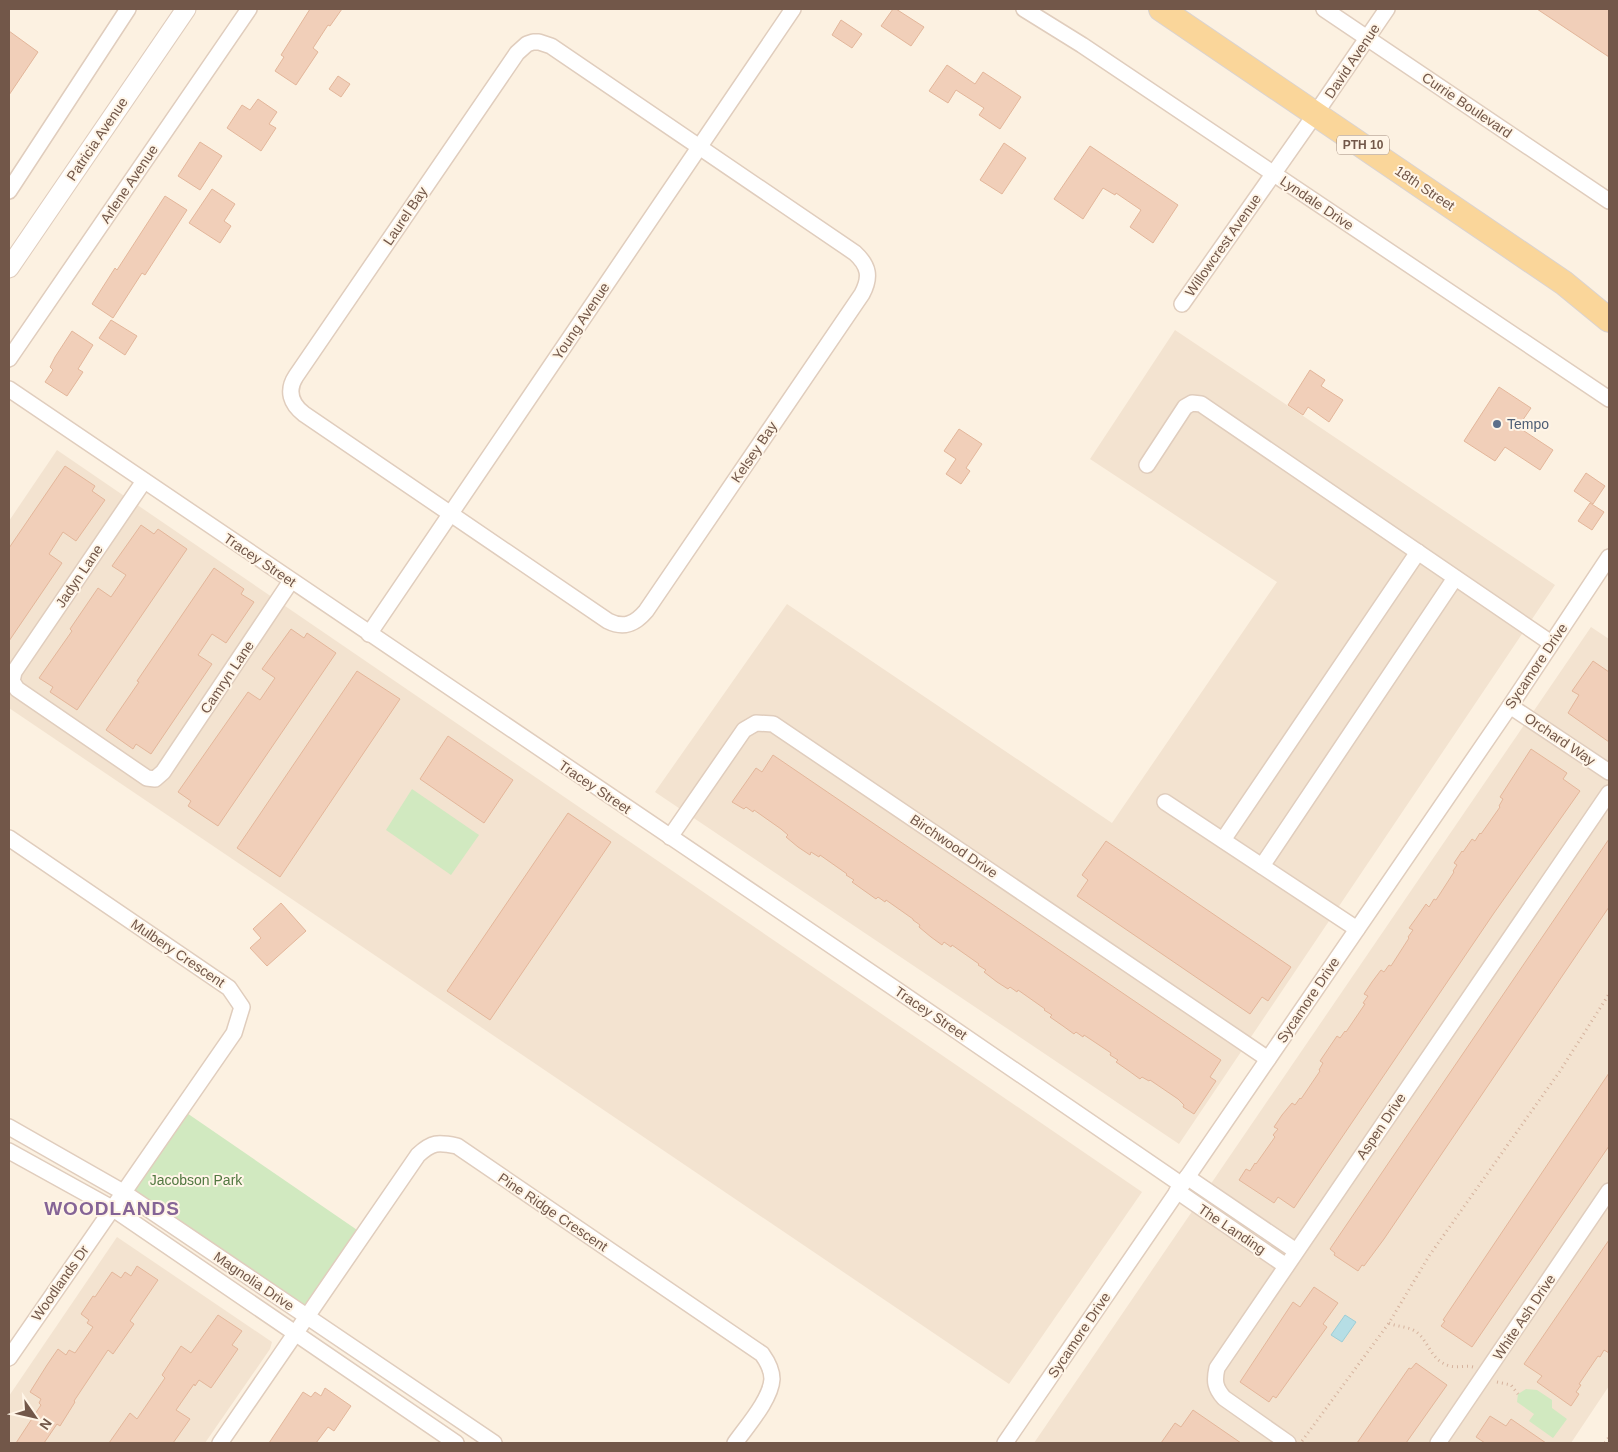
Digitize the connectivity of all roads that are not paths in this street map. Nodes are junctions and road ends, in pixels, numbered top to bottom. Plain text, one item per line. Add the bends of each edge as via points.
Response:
1 (128, 9) edge
2 (186, 9) edge
3 (249, 9) edge
4 (793, 9) edge
5 (1024, 9) edge
6 (1161, 9) edge
7 (1324, 9) edge
8 (1387, 9) edge
9 (1367, 38) junction
10 (1316, 113) junction
11 (700, 147) junction
12 (1274, 174) junction
13 (9, 191) edge
14 (1609, 202) edge
15 (9, 267) edge
16 (1564, 283) junction
17 (1182, 304) dead end
18 (1609, 307) edge
19 (1609, 320) edge
20 (9, 359) edge
21 (9, 389) edge
22 (1609, 399) edge
23 (1147, 465) dead end
24 (144, 480) junction
25 (450, 514) junction
26 (1418, 552) junction
27 (1609, 557) edge
28 (1455, 578) junction
29 (291, 581) junction
30 (369, 634) junction
31 (1551, 643) junction
32 (1510, 706) junction
33 (163, 772) joint
34 (1609, 772) edge
35 (1609, 793) edge
36 (1165, 802) dead end
37 (670, 837) junction
38 (9, 838) edge
39 (1223, 840) junction
40 (1262, 866) junction
41 (1357, 929) junction
42 (1268, 1059) junction
43 (9, 1127) edge
44 (9, 1151) edge
45 (1182, 1184) junction
46 (1609, 1191) edge
47 (123, 1192) junction
48 (112, 1208) junction
49 (1296, 1251) junction
50 (1286, 1266) junction
51 (307, 1316) junction
52 (295, 1333) junction
53 (9, 1358) edge
54 (220, 1443) edge
55 (456, 1443) edge
56 (494, 1443) edge
57 (735, 1443) edge
58 (1005, 1443) edge
59 (1288, 1443) edge
60 (1438, 1443) edge

1 - 13 street
2 - 15 street, Patricia Avenue
3 - 20 street, Arlene Avenue
4 - 11 street, Young Avenue
5 - 12 street, Lyndale Drive
6 - 10 main road, 18th Street / PTH 10
7 - 9 street, Currie Boulevard
8 - 9 street, David Avenue
9 - 10 street, David Avenue
9 - 14 street, Currie Boulevard
10 - 12 street, Willowcrest Avenue
10 - 16 main road, 18th Street / PTH 10
11 - 25 street, Young Avenue
11 - 25 street, Laurel Bay via 551,46 538,42 527,44 517,53 296,376 290,396 300,411
11 - 25 street, Kelsey Bay via 860,257 868,279 856,302 646,612 634,622 622,626 608,621
12 - 17 street, Willowcrest Avenue
12 - 22 street, Lyndale Drive
16 - 18 main road, 18th Street / PTH 10
16 - 19 main road, 18th Street / PTH 10
21 - 24 street, Tracey Street
23 - 26 street via 1185,407 1192,403 1201,404
24 - 29 street, Tracey Street
24 - 33 street, Jadyn Lane via 14,672 12,681 17,689 147,778 155,779
25 - 30 street, Young Avenue
26 - 28 street
26 - 39 street
27 - 31 street, Sycamore Drive
28 - 31 street
28 - 40 street
29 - 30 street, Tracey Street
29 - 33 street, Camryn Lane
30 - 37 street, Tracey Street
31 - 32 street, Sycamore Drive
32 - 34 street, Orchard Way
32 - 41 street, Sycamore Drive
35 - 49 street, Aspen Drive
36 - 39 street
37 - 42 street, Birchwood Drive via 744,730 756,722 773,724
37 - 45 street, Tracey Street
38 - 47 street, Mulbery Crescent via 229,988 242,1008 234,1033
39 - 40 street
40 - 41 street
41 - 42 street, Sycamore Drive
42 - 45 street, Sycamore Drive
43 - 47 street, Magnolia Drive
44 - 48 street, Magnolia Drive
45 - 49 street, The Landing
45 - 50 street, The Landing
45 - 58 street, Sycamore Drive
46 - 60 street, White Ash Drive
47 - 48 street, Mulbery Crescent
47 - 51 street, Magnolia Drive
48 - 52 street, Magnolia Drive
48 - 53 street, Woodlands Dr
49 - 50 street, Aspen Drive
50 - 59 street, Aspen Drive via 1217,1368 1214,1379 1224,1398
51 - 52 street, Pine Ridge Crescent
51 - 56 street, Magnolia Drive
51 - 57 street, Pine Ridge Crescent via 418,1155 429,1145 456,1146 762,1354 772,1377 770,1392
52 - 54 street, Pine Ridge Crescent
52 - 55 street, Magnolia Drive

